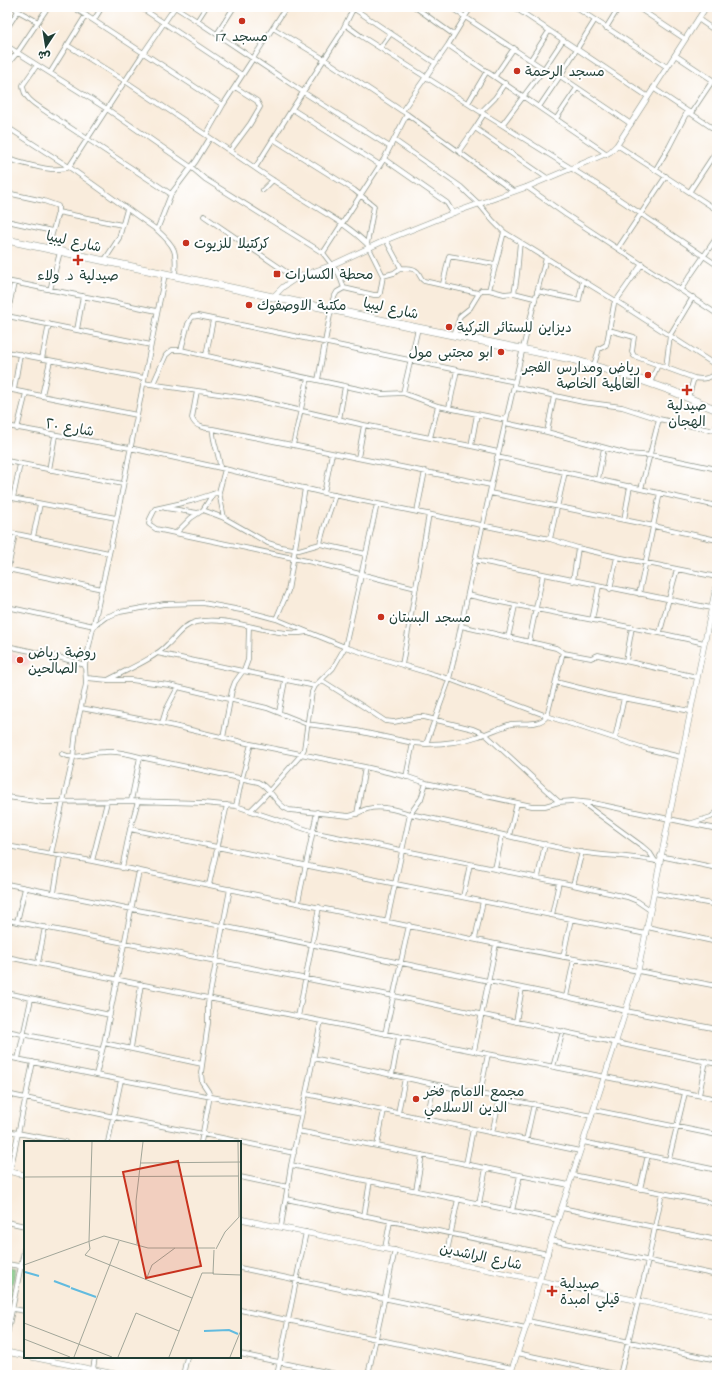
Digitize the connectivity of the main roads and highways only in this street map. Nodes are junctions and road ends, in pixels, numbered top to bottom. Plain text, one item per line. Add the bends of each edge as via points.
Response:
1 (7, 240) edge
2 (717, 410) edge

1 - 2 highway, شارع ليبيا via 560,356 650,383

